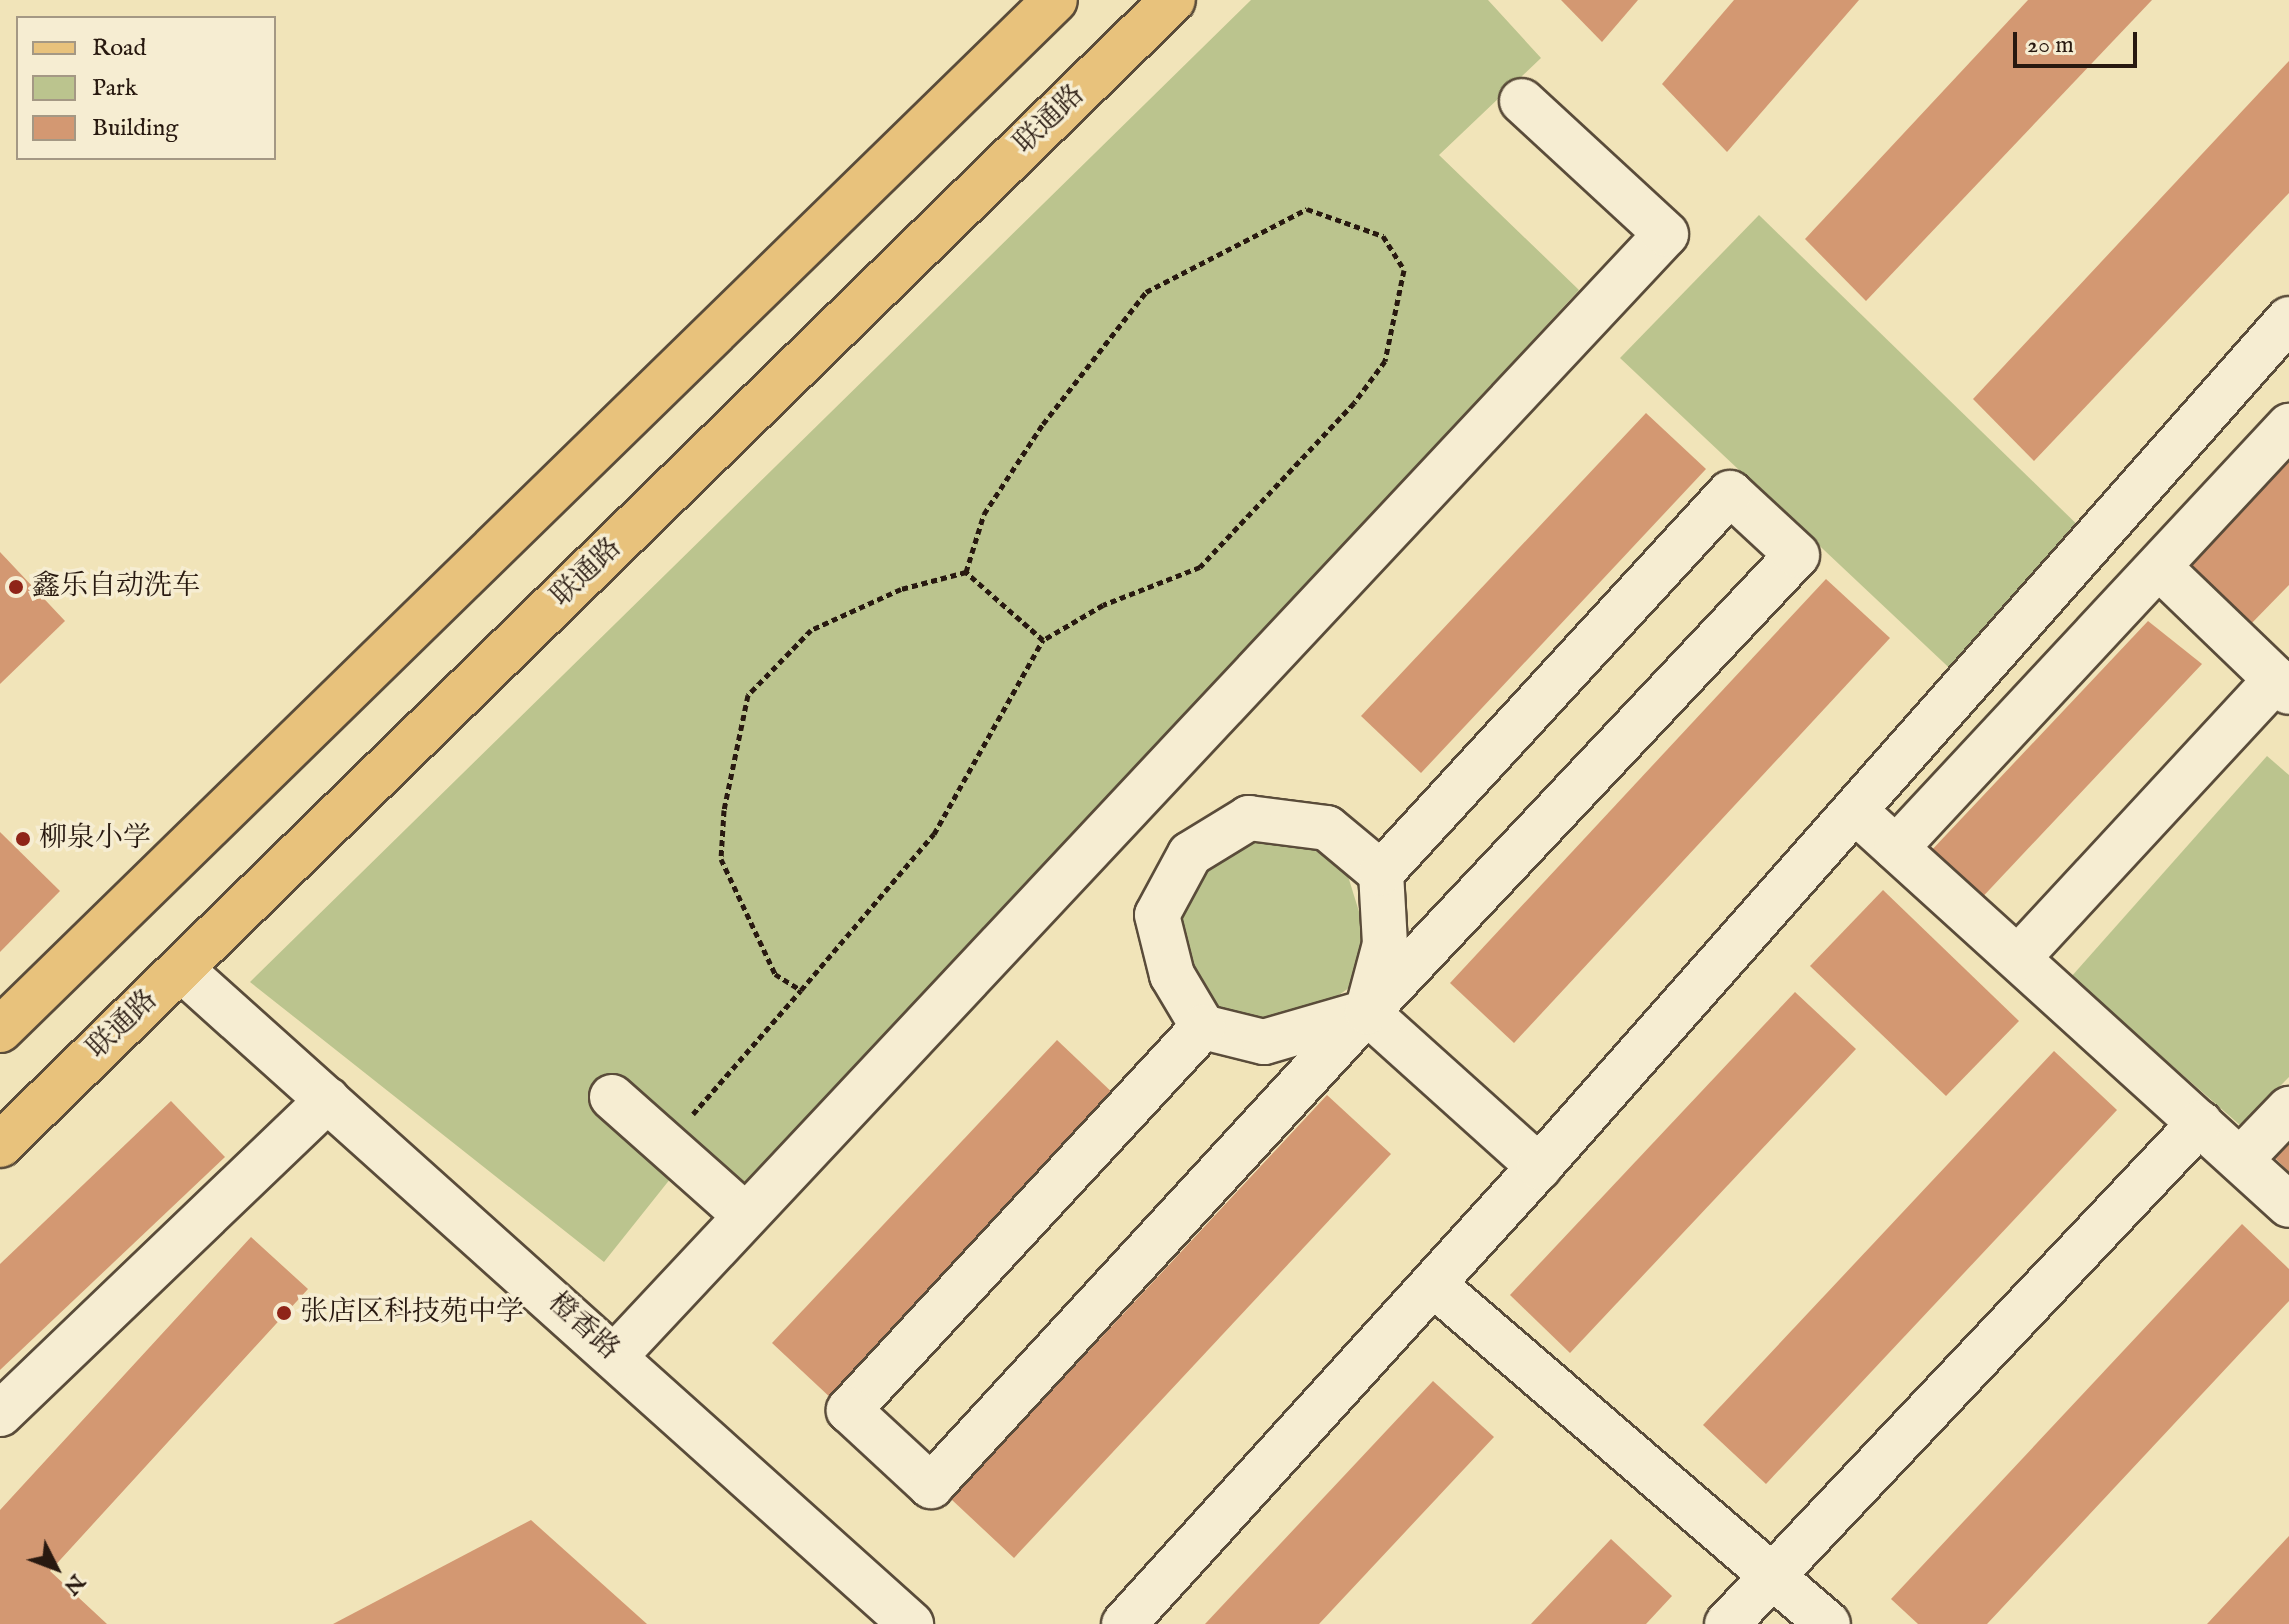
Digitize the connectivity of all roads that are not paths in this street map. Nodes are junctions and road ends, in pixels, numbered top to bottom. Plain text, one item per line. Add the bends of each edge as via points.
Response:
1 (1055, 0) edge
2 (1173, 0) edge
3 (1522, 101) dead end
4 (2289, 319) edge
5 (2289, 426) edge
6 (2159, 567) junction
7 (2282, 685) edge
8 (1855, 811) junction
9 (1896, 848) junction
10 (1381, 873) junction
11 (2018, 958) junction
12 (181, 969) junction
13 (1367, 1012) junction
14 (1203, 1027) junction
15 (0, 1030) edge
16 (612, 1097) dead end
17 (328, 1100) junction
18 (2289, 1109) edge
19 (2200, 1123) junction
20 (0, 1145) edge
21 (2240, 1160) junction
22 (1539, 1167) junction
23 (2289, 1205) edge
24 (745, 1215) junction
25 (1433, 1284) junction
26 (615, 1356) junction
27 (0, 1414) edge
28 (1773, 1574) junction
29 (911, 1624) edge
30 (1124, 1624) edge
31 (1727, 1624) edge
32 (1828, 1624) edge

1 - 15 main road
2 - 12 main road, 联通路
3 - 24 street via 1666,234
4 - 8 street
5 - 6 street
6 - 7 street
6 - 9 street
7 - 11 street
8 - 9 street
8 - 22 street
9 - 11 street
10 - 13 street via 1385,944
10 - 13 street via 1730,493 1797,555
10 - 14 street via 1327,828 1249,818 1190,854 1157,915 1172,975
11 - 19 street
12 - 17 street, 橙香路
12 - 20 main road, 联通路
13 - 14 street via 1264,1042
13 - 14 street via 931,1486 849,1410
13 - 22 street
16 - 24 street
17 - 26 street, 橙香路
17 - 27 street
18 - 21 street
19 - 21 street
19 - 28 street
21 - 23 street
22 - 25 street
24 - 26 street
25 - 28 street
25 - 30 street
26 - 29 street, 橙香路
28 - 31 street
28 - 32 street

